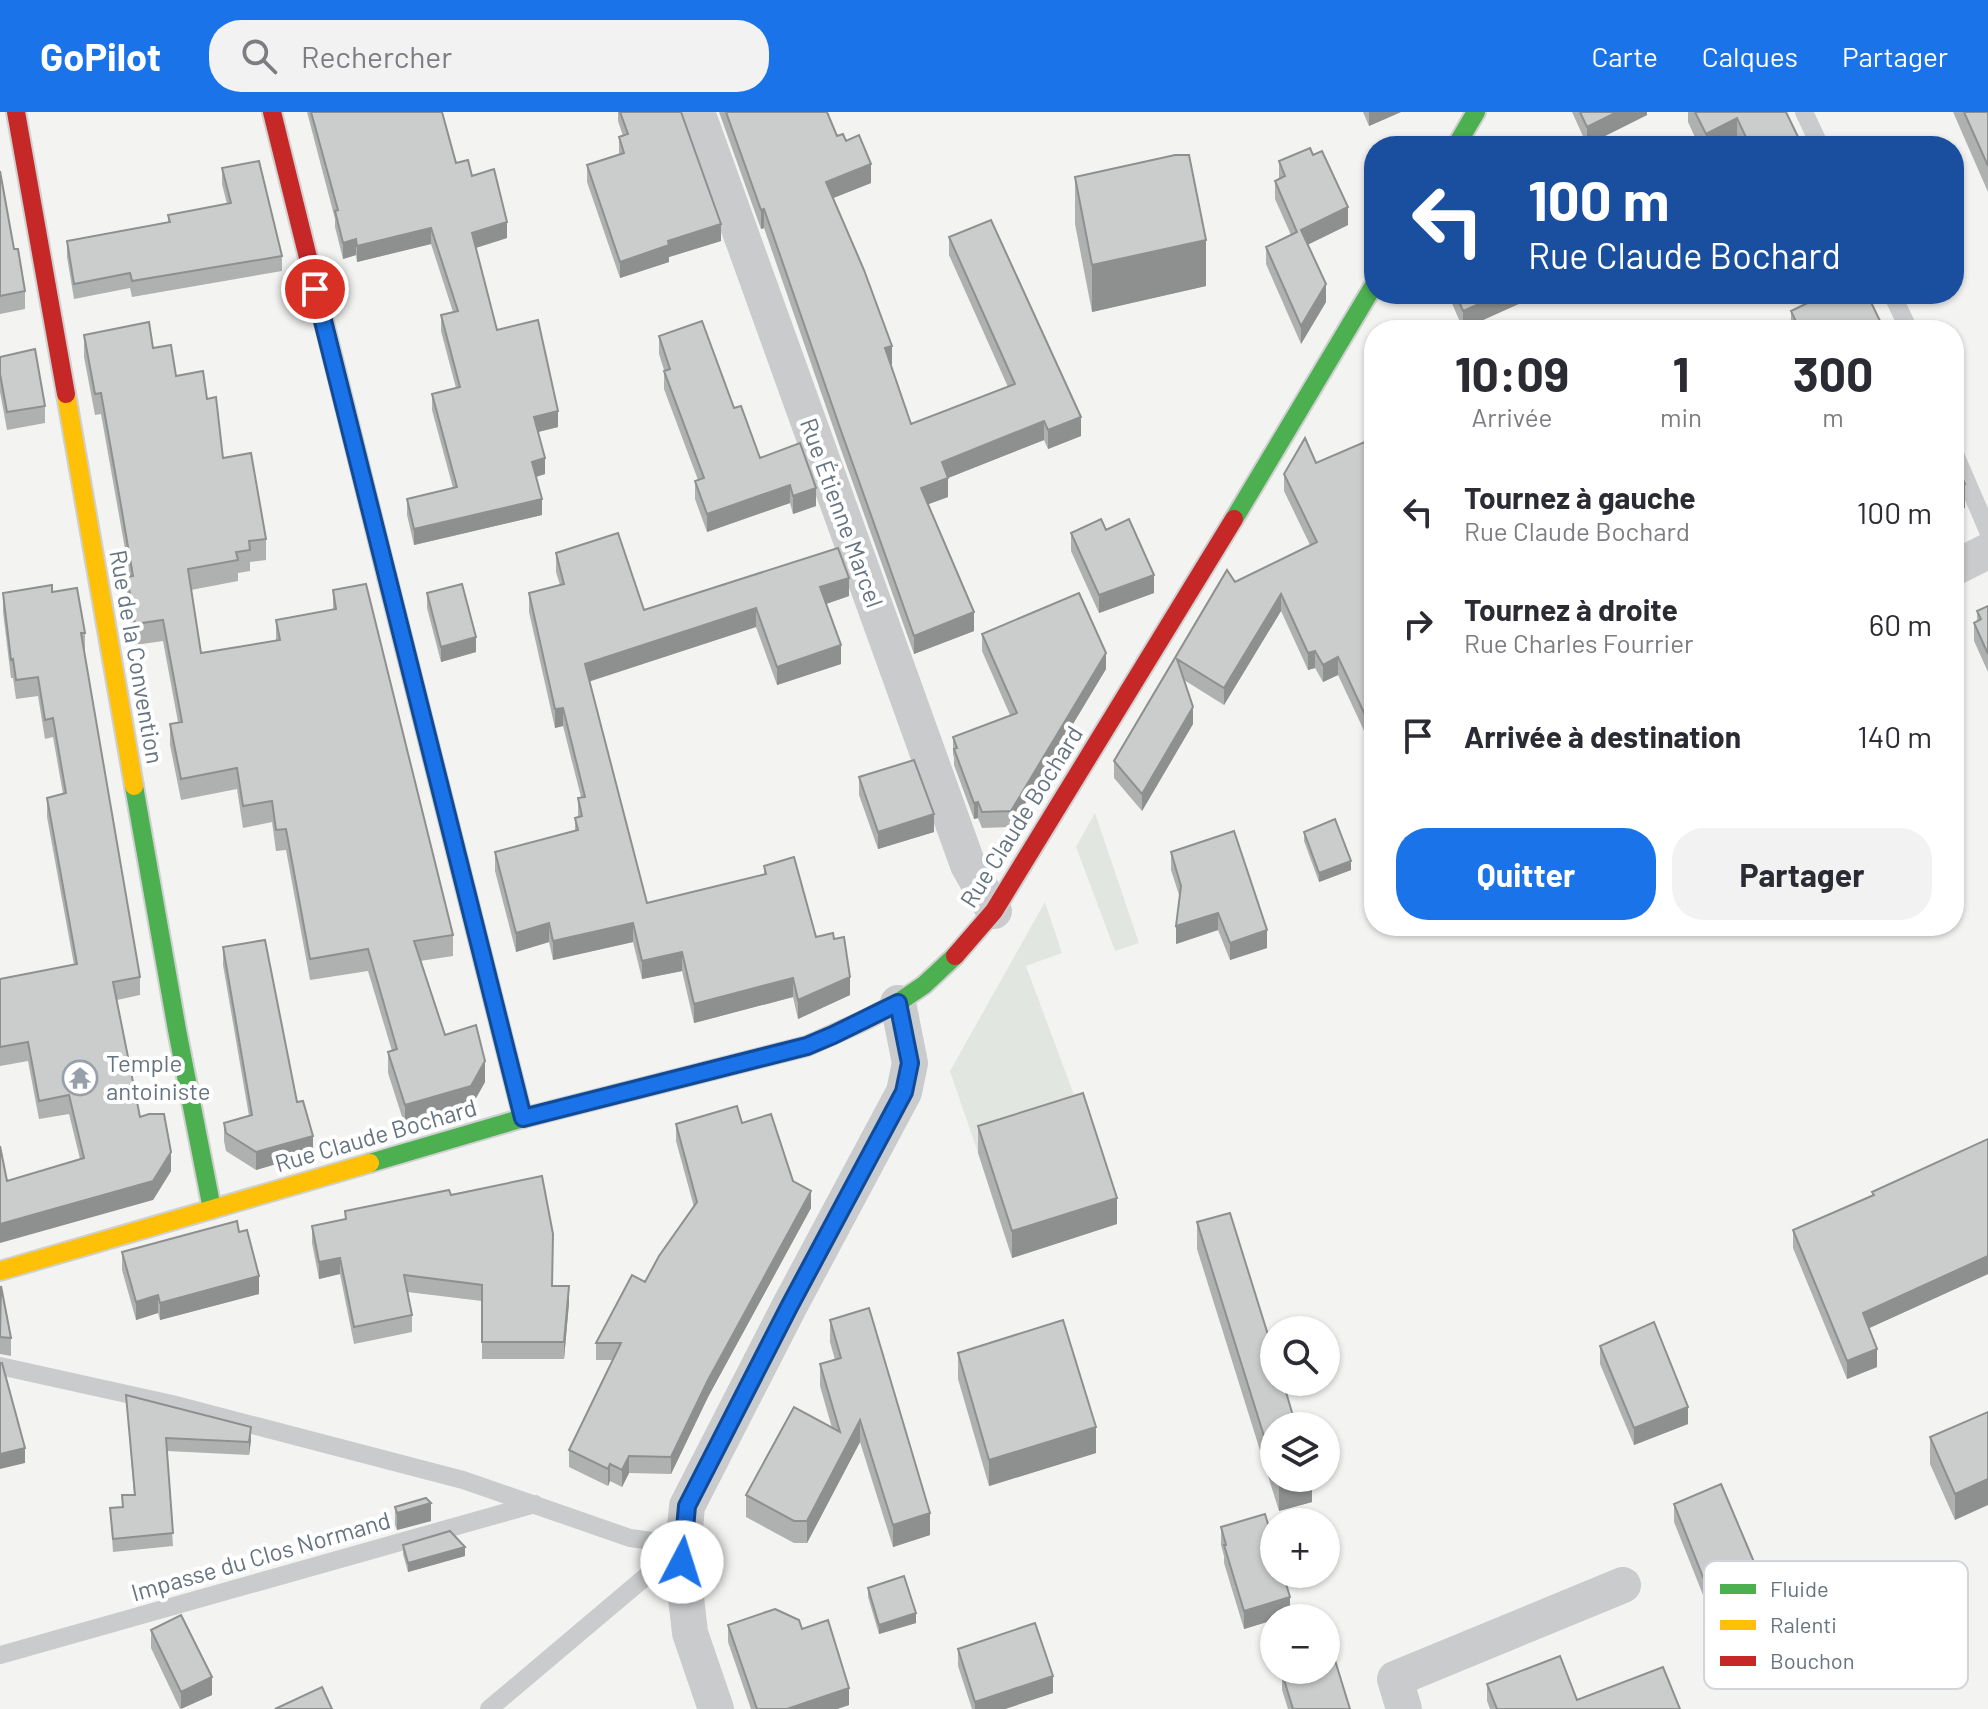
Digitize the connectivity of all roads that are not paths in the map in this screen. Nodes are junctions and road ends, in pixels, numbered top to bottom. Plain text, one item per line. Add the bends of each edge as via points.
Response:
1 (16, 112) edge
2 (272, 112) edge
3 (697, 112) edge
4 (1476, 112) edge
5 (1804, 112) edge
6 (1462, 136) edge
7 (1815, 136) edge
8 (1364, 302) edge
9 (1964, 475) edge
10 (1988, 531) edge
11 (1988, 551) edge
12 (1964, 563) edge
13 (994, 911) junction
14 (898, 1003) junction
15 (523, 1118) junction
16 (212, 1209) junction
17 (0, 1271) edge
18 (0, 1366) edge
19 (535, 1504) junction
20 (683, 1545) junction
21 (1623, 1585) dead end
22 (0, 1655) edge
23 (489, 1709) edge
24 (716, 1709) edge
25 (1404, 1709) edge

1 - 16 street, Rue de la Convention
2 - 15 street
3 - 13 street, Rue Étienne Marcel via 968,865
4 - 6 street
5 - 7 lane
8 - 13 street, Rue Claude Bochard
9 - 10 lane
11 - 12 street
13 - 14 street, Rue Claude Bochard via 958,954
14 - 15 street, Rue Claude Bochard via 807,1046
14 - 20 street via 910,1063 904,1092 687,1506
15 - 16 street, Rue Claude Bochard
16 - 17 street, Rue Claude Bochard
18 - 19 lane via 172,1404 463,1480
19 - 20 lane via 630,1538
19 - 22 lane, Impasse du Clos Normand
20 - 23 lane
20 - 24 street via 690,1633
21 - 25 street via 1395,1679

